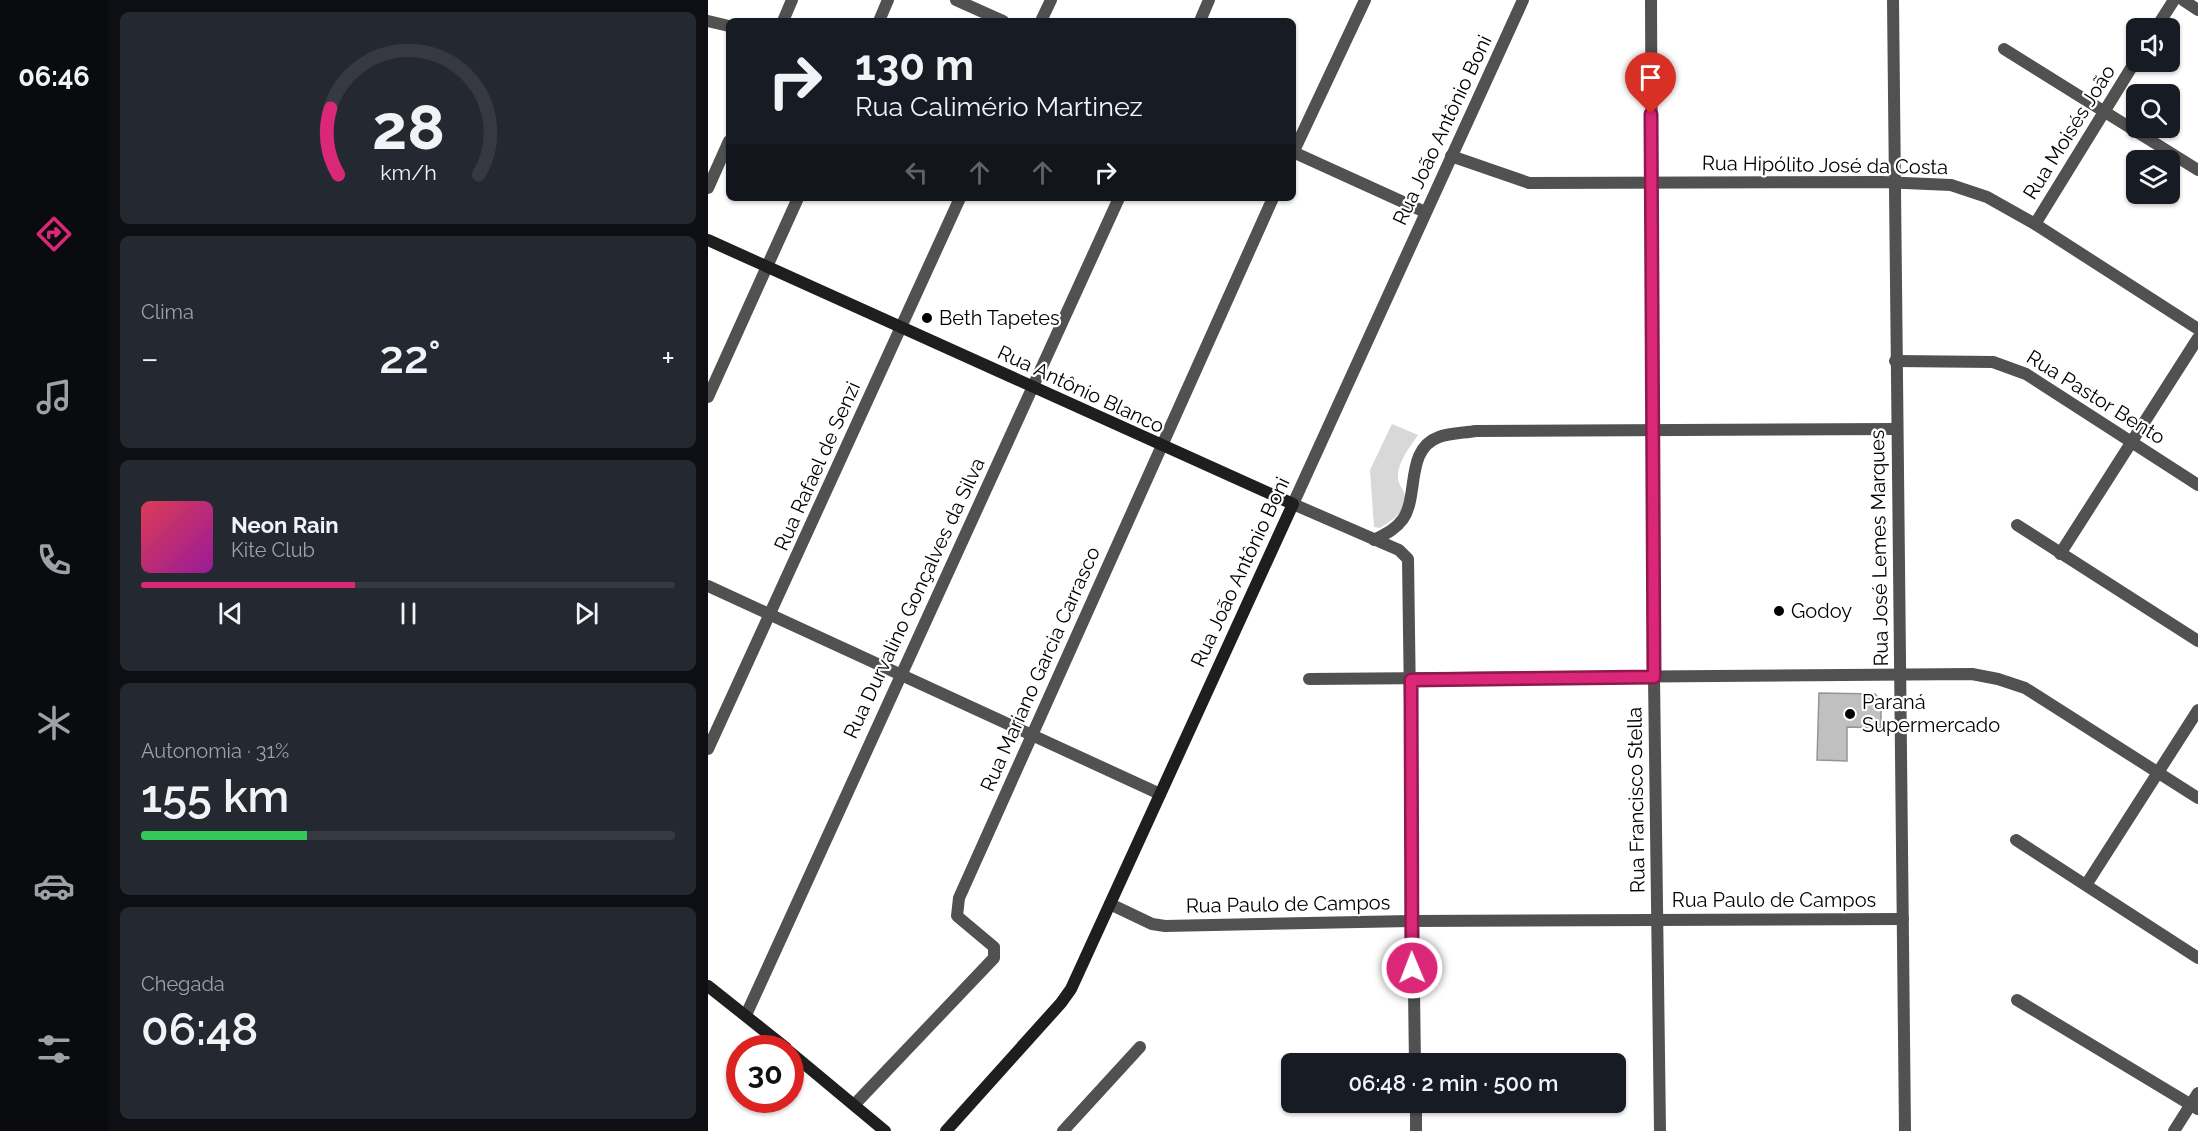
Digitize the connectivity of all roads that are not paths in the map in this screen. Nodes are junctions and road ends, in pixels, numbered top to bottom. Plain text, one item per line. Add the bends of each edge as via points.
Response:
1 (792, 0) edge
2 (888, 0) edge
3 (956, 0) edge
4 (1051, 0) edge
5 (1209, 0) edge
6 (1365, 0) edge
7 (1523, 0) edge
8 (1651, 0) edge
9 (1893, 0) edge
10 (2174, 0) edge
11 (2183, 0) edge
12 (2198, 10) edge
13 (784, 18) edge
14 (880, 18) edge
15 (996, 18) edge
16 (1042, 18) edge
17 (1201, 18) edge
18 (2162, 18) edge
19 (708, 21) edge
20 (726, 25) edge
21 (2004, 49) dead end
22 (2129, 72) edge
23 (2105, 110) junction
24 (1296, 146) edge
25 (726, 148) edge
26 (1296, 153) edge
27 (1451, 156) junction
28 (2198, 170) edge
29 (1651, 183) junction
30 (1893, 183) junction
31 (708, 188) edge
32 (797, 201) edge
33 (959, 201) edge
34 (1118, 201) edge
35 (1272, 201) edge
36 (1425, 212) junction
37 (2034, 224) junction
38 (708, 240) edge
39 (768, 265) junction
40 (901, 327) junction
41 (2198, 329) edge
42 (2198, 338) edge
43 (1895, 361) junction
44 (1032, 387) junction
45 (708, 398) edge
46 (1896, 429) junction
47 (1652, 431) junction
48 (2131, 442) junction
49 (1162, 447) junction
50 (2198, 484) edge
51 (1293, 504) junction
52 (2017, 525) dead end
53 (1374, 540) junction
54 (2060, 554) junction
55 (708, 586) edge
56 (770, 616) junction
57 (2198, 641) edge
58 (1902, 672) junction
59 (900, 676) junction
60 (1654, 677) junction
61 (1309, 679) dead end
62 (1411, 680) junction
63 (2198, 710) edge
64 (1031, 734) junction
65 (708, 749) edge
66 (2157, 772) junction
67 (1160, 794) junction
68 (2198, 798) edge
69 (2016, 840) dead end
70 (2086, 885) junction
71 (1110, 904) junction
72 (1903, 919) junction
73 (1657, 920) junction
74 (1411, 921) junction
75 (2198, 958) edge
76 (708, 986) edge
77 (2017, 1000) dead end
78 (746, 1015) junction
79 (770, 1035) edge
80 (1140, 1047) dead end
81 (1415, 1053) edge
82 (804, 1064) edge
83 (2198, 1093) edge
84 (854, 1106) junction
85 (2194, 1107) edge
86 (1416, 1113) edge
87 (885, 1131) edge
88 (946, 1131) edge
89 (1062, 1131) edge
90 (1416, 1131) edge
91 (1660, 1131) edge
92 (1905, 1131) edge
93 (2174, 1131) edge

1 - 13 street
2 - 14 street
3 - 15 street
4 - 16 street
5 - 17 street
6 - 24 street
7 - 27 street, Rua João Antônio Boni
8 - 29 street, Rua Francisco Stella
9 - 30 street, Rua José Lemes Marques
10 - 18 street
11 - 12 street
19 - 20 street
21 - 23 street
22 - 23 street, Rua Moisés João
23 - 28 street
23 - 37 street, Rua Moisés João
25 - 31 street
26 - 36 street
27 - 29 street, Rua Hipólito José da Costa via 1528,183
27 - 36 street, Rua João Antônio Boni
29 - 30 street, Rua Hipólito José da Costa
29 - 47 street, Rua Francisco Stella
30 - 37 street, Rua Hipólito José da Costa via 1951,185 1987,197
30 - 43 street, Rua José Lemes Marques
32 - 39 street
33 - 40 street, Rua Rafael de Senzi
34 - 44 street, Rua Durvalino Gonçalves da Silva
35 - 49 street, Rua Mariano Garcia Carrasco
36 - 51 street, Rua João Antônio Boni
37 - 41 street, Rua Hipólito José da Costa
38 - 39 street, Rua Antônio Blanco
39 - 40 street, Rua Antônio Blanco
39 - 45 street
40 - 44 street, Rua Antônio Blanco
40 - 56 street, Rua Rafael de Senzi
42 - 48 street
43 - 46 street, Rua José Lemes Marques
43 - 48 street, Rua Pastor Bento via 1993,362 2009,366
44 - 49 street, Rua Antônio Blanco
44 - 59 street, Rua Durvalino Gonçalves da Silva
46 - 47 street
46 - 58 street, Rua José Lemes Marques
47 - 53 street via 1476,431 1438,437 1427,444 1416,462 1405,517 1393,530
47 - 60 street, Rua Francisco Stella
48 - 50 street, Rua Pastor Bento
48 - 54 street
49 - 51 street, Rua Antônio Blanco
49 - 64 street, Rua Mariano Garcia Carrasco
51 - 53 street, Rua Antônio Blanco
51 - 67 street, Rua João Antônio Boni
52 - 54 street
53 - 62 street, Rua Antônio Blanco via 1400,550 1408,559
54 - 57 street
55 - 56 street
56 - 59 street
56 - 65 street, Rua Rafael de Senzi
58 - 60 street
58 - 66 street via 1972,674 2025,688
58 - 72 street, Rua José Lemes Marques
59 - 64 street
59 - 78 street, Rua Durvalino Gonçalves da Silva
60 - 62 street
60 - 73 street, Rua Francisco Stella
61 - 62 street
62 - 74 street
63 - 66 street
64 - 67 street
64 - 84 street, Rua Mariano Garcia Carrasco via 956,906 957,916 994,947 994,958
66 - 68 street
66 - 70 street
67 - 71 street, Rua João Antônio Boni
69 - 70 street
70 - 75 street
71 - 74 street, Rua Paulo de Campos via 1165,926
71 - 88 street, Rua João Antônio Boni via 1061,1003
72 - 73 street, Rua Paulo de Campos
72 - 92 street, Rua José Lemes Marques
73 - 74 street, Rua Paulo de Campos
73 - 91 street, Rua Francisco Stella
74 - 81 street
76 - 78 street
77 - 85 street
78 - 79 street
80 - 89 street
82 - 84 street
83 - 85 street
84 - 87 street
85 - 93 street
86 - 90 street

